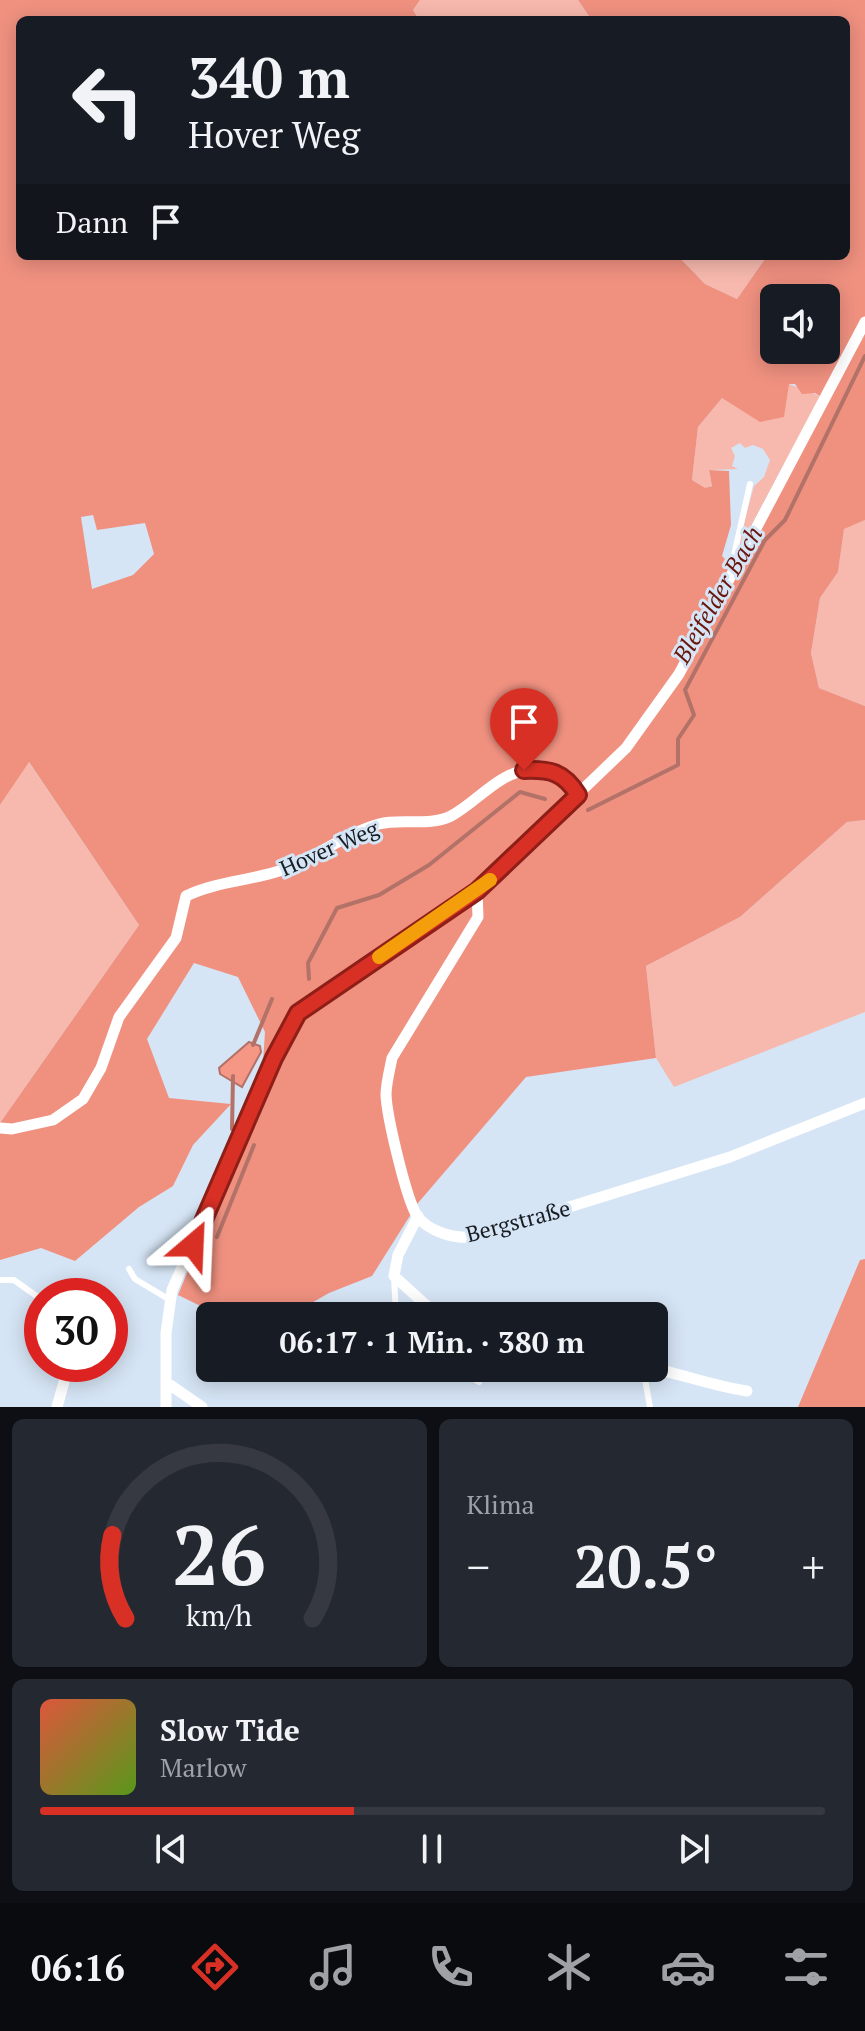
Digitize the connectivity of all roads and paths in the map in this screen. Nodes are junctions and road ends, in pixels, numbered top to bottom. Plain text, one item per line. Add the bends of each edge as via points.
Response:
1 (865, 322) edge
2 (750, 484) dead end
3 (729, 581) junction
4 (578, 795) junction
5 (477, 891) junction
6 (865, 1103) edge
7 (0, 1128) edge
8 (418, 1216) junction
9 (129, 1269) dead end
10 (394, 1276) junction
11 (0, 1280) edge
12 (24, 1287) edge
13 (170, 1300) junction
14 (395, 1302) edge
15 (423, 1302) edge
16 (668, 1371) edge
17 (64, 1382) edge
18 (166, 1382) junction
19 (646, 1382) edge
20 (747, 1391) dead end
21 (57, 1407) edge
22 (166, 1407) edge
23 (202, 1407) edge
24 (650, 1407) edge

1 - 3 street
2 - 3 lane
3 - 4 street via 666,696 626,748
4 - 5 street
4 - 7 street, Hover Weg via 569,780 550,769 524,770 447,818 366,828 284,869 207,886 186,896 176,938 119,1017 101,1068 83,1099 53,1120
5 - 8 street via 478,917 392,1058 386,1095
5 - 13 street via 312,1002 290,1023
6 - 8 street, Bergstraße via 730,1157 473,1237 448,1235
8 - 10 street via 398,1255
9 - 13 lane via 135,1279
10 - 14 lane
10 - 15 street
11 - 12 lane
13 - 18 street
16 - 20 street
17 - 21 street
18 - 22 street
18 - 23 street
19 - 24 lane

